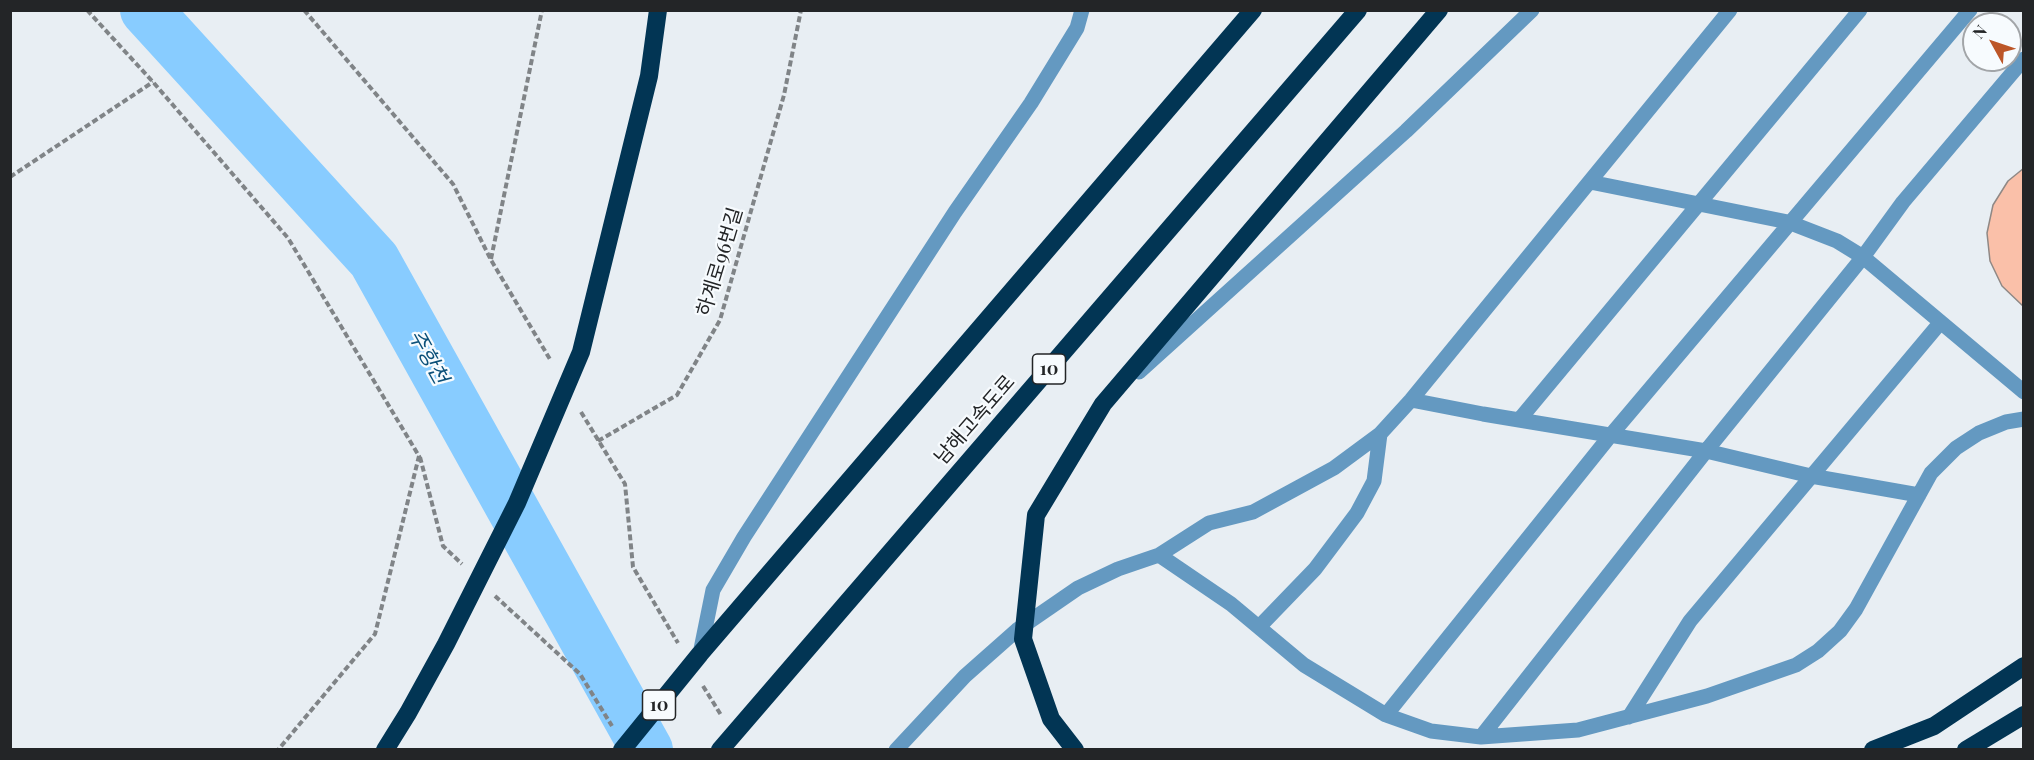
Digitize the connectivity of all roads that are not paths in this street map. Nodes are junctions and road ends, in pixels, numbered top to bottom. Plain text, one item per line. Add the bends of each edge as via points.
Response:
1 (658, 10) edge
2 (1082, 10) edge
3 (1253, 10) edge
4 (1358, 10) edge
5 (1439, 10) edge
6 (1532, 10) edge
7 (1730, 10) edge
8 (1860, 10) edge
9 (1970, 10) edge
10 (2024, 59) edge
11 (1590, 182) junction
12 (1700, 204) junction
13 (1788, 222) junction
14 (1863, 257) junction
15 (1940, 323) junction
16 (2024, 392) edge
17 (1411, 400) junction
18 (1103, 404) junction
19 (2024, 419) edge
20 (1519, 420) junction
21 (1380, 434) junction
22 (1610, 436) junction
23 (1706, 451) junction
24 (1811, 476) junction
25 (1919, 495) junction
26 (1160, 555) junction
27 (1259, 627) junction
28 (698, 664) junction
29 (2024, 666) edge
30 (1386, 715) junction
31 (2024, 715) edge
32 (1629, 717) junction
33 (1481, 736) junction
34 (385, 750) edge
35 (622, 750) edge
36 (720, 750) edge
37 (896, 750) edge
38 (1075, 750) edge
39 (1873, 750) edge
40 (1966, 750) edge

1 - 34 highway via 649,76 581,352 517,503 427,679
2 - 28 lane via 1077,28 1037,93 955,212 718,581
3 - 28 highway, 10
4 - 36 highway, 남해고속도로 / 10
5 - 18 highway
6 - 18 lane via 1406,131
7 - 11 lane
8 - 12 lane
9 - 13 lane
10 - 14 lane via 1903,202
11 - 12 lane
11 - 17 lane
12 - 13 lane
12 - 20 lane
13 - 14 lane via 1837,241
13 - 22 lane
14 - 15 lane
14 - 23 lane
15 - 16 lane
15 - 24 lane
17 - 20 lane
17 - 21 lane
18 - 38 highway via 1036,515 1023,639 1051,718
19 - 25 lane via 1979,433 1956,448 1931,472
20 - 22 lane
21 - 26 lane via 1334,468 1289,493 1253,512 1209,523
21 - 27 lane via 1374,481 1357,513 1315,569
22 - 23 lane
22 - 30 lane
23 - 24 lane
23 - 33 lane
24 - 25 lane
24 - 32 lane via 1690,621
25 - 32 lane via 1856,609 1818,651 1796,665
26 - 27 lane
26 - 37 lane via 1078,588 1017,630 965,676
27 - 30 lane via 1304,665
28 - 35 highway, 10
29 - 39 highway via 1934,726
30 - 33 lane via 1431,731
31 - 40 highway
32 - 33 lane via 1578,729

